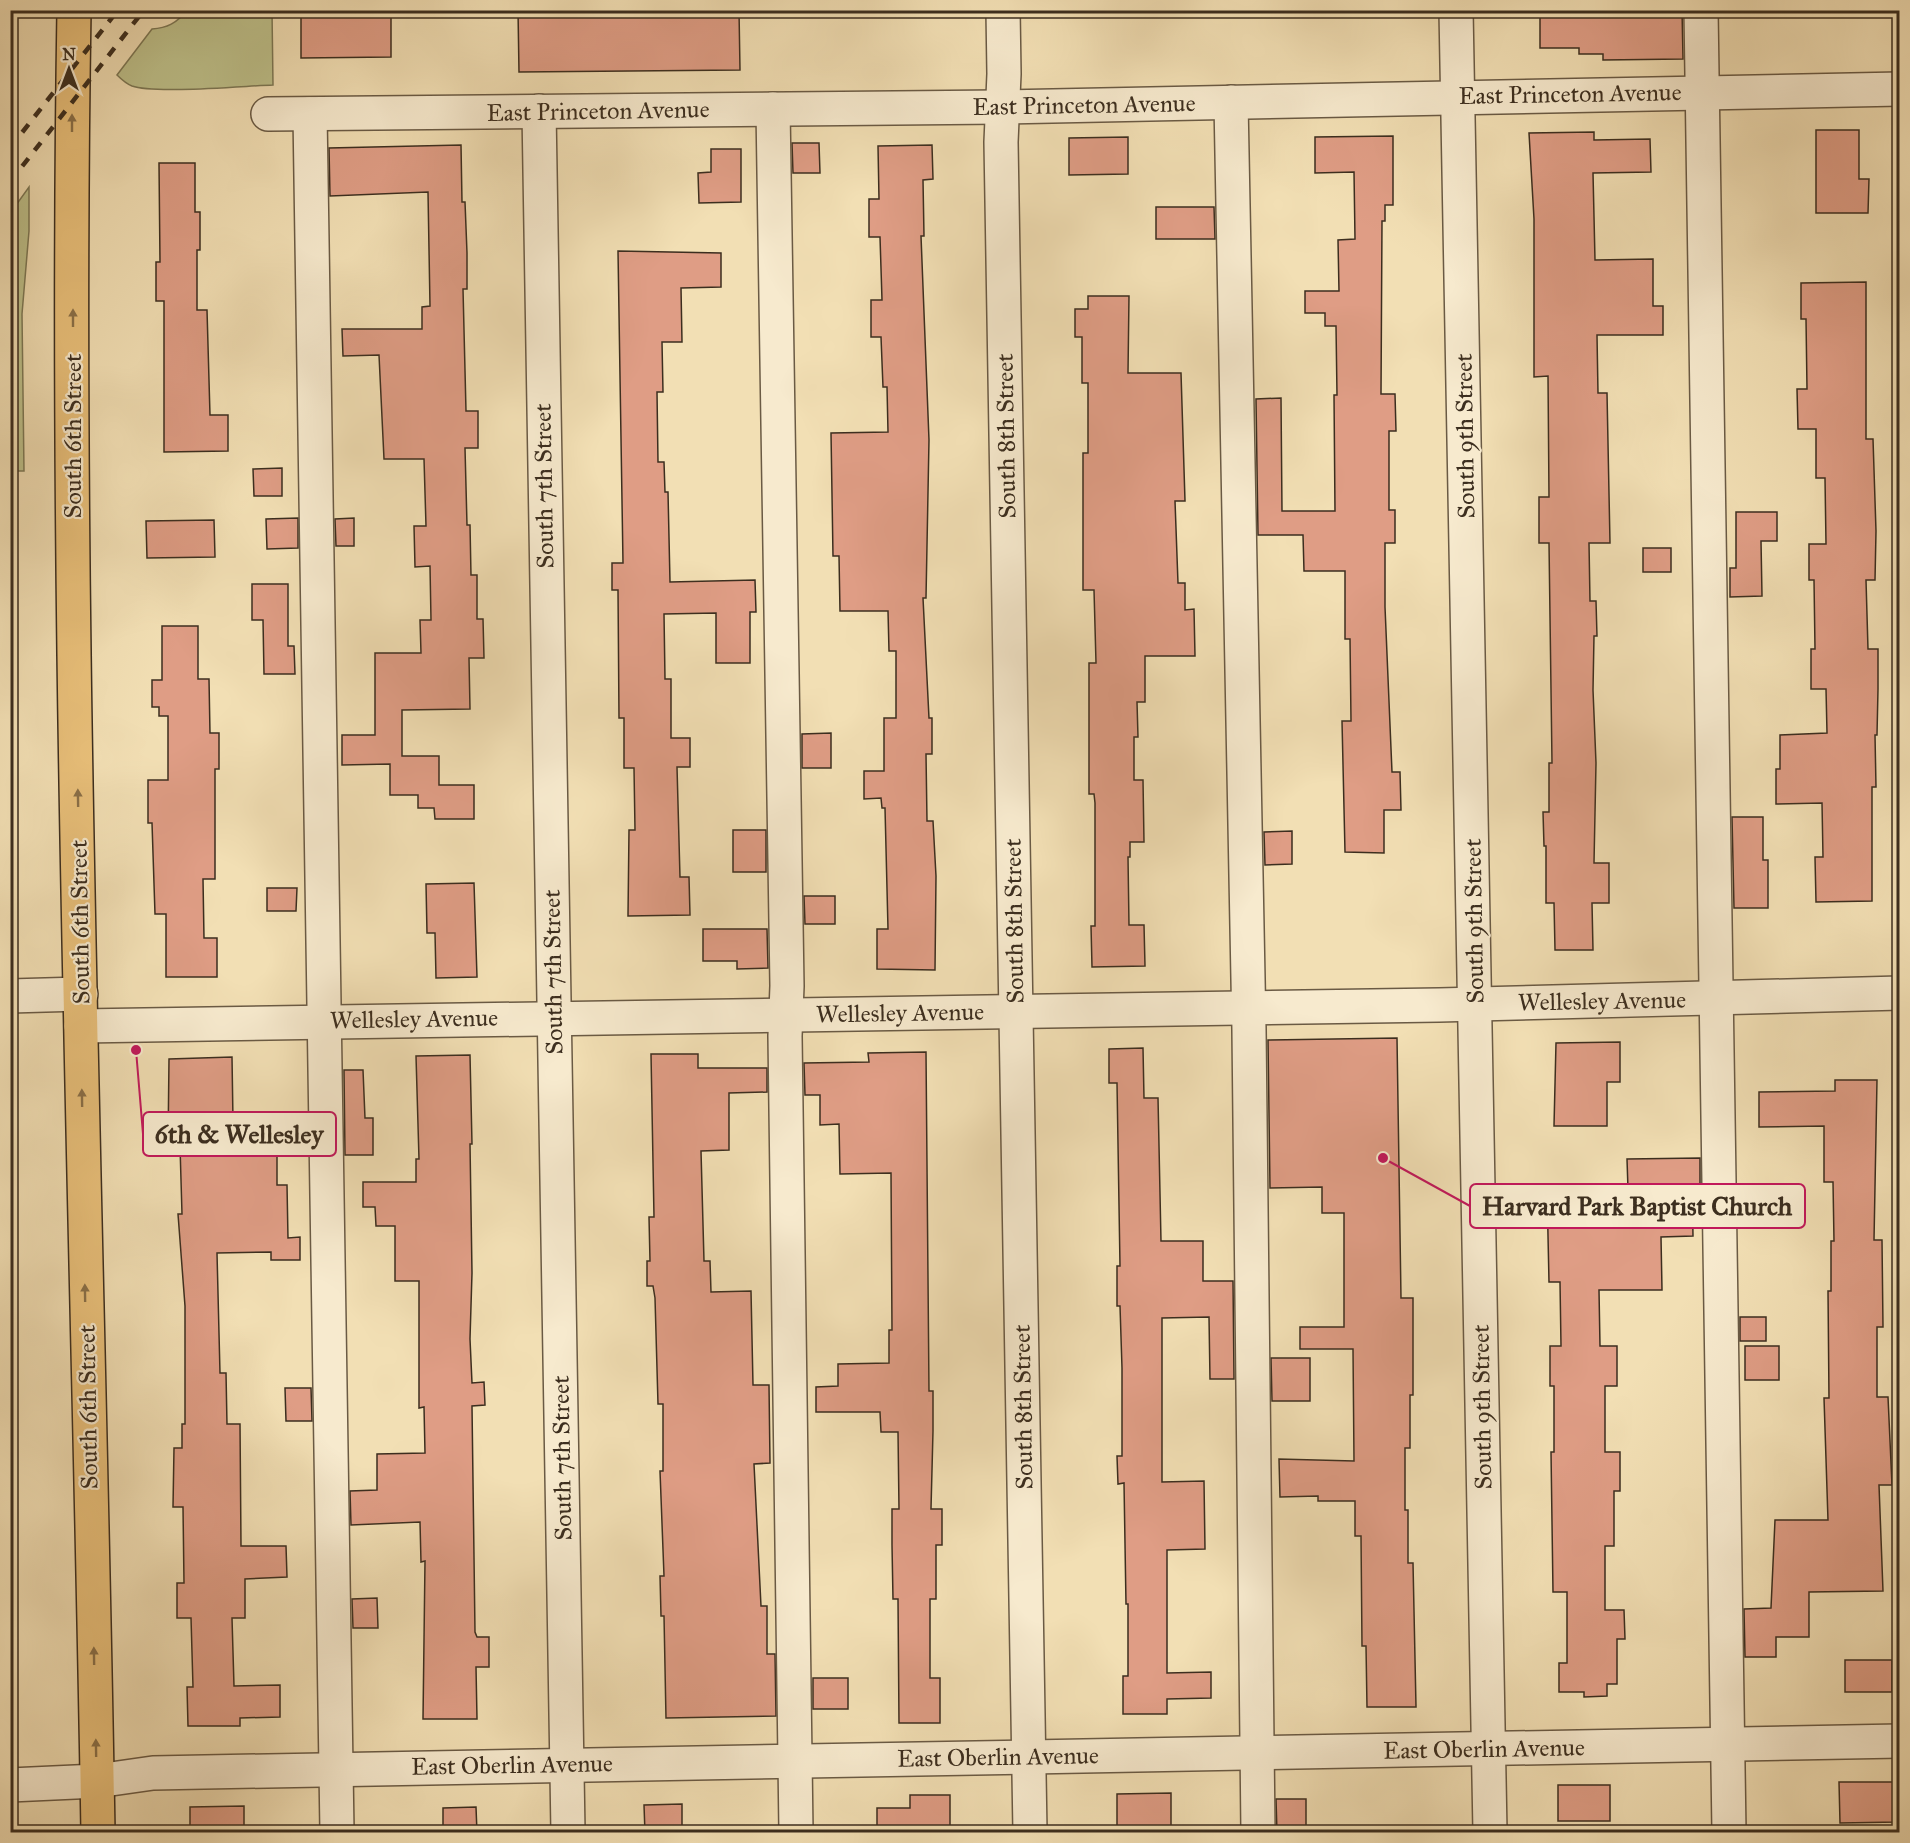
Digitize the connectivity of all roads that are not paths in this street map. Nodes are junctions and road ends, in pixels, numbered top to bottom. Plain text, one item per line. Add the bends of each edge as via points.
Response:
1 (74, 10) edge
2 (1003, 10) edge
3 (1456, 10) edge
4 (1701, 10) edge
5 (1899, 89) edge
6 (1703, 92) junction
7 (1458, 96) junction
8 (1231, 102) junction
9 (1001, 107) junction
10 (773, 109) junction
11 (539, 111) junction
12 (268, 114) dead end
13 (310, 114) junction
14 (1899, 993) edge
15 (10, 996) edge
16 (1716, 998) junction
17 (1475, 1004) junction
18 (1249, 1008) junction
19 (81, 1010) junction
20 (1016, 1011) junction
21 (786, 1015) junction
22 (554, 1017) junction
23 (325, 1021) junction
24 (1899, 1741) edge
25 (1728, 1744) junction
26 (1488, 1749) junction
27 (1257, 1753) junction
28 (1029, 1756) junction
29 (795, 1760) junction
30 (566, 1764) junction
31 (335, 1769) junction
32 (97, 1781) junction
33 (10, 1785) edge
34 (98, 1833) edge
35 (337, 1833) edge
36 (568, 1833) edge
37 (796, 1833) edge
38 (1030, 1833) edge
39 (1258, 1833) edge
40 (1490, 1833) edge
41 (1729, 1833) edge

19 -> 1 main road, South 6th Street via 73,544
2 - 9 street, South 8th Street
3 - 7 street, South 9th Street
4 - 6 street
5 - 6 street, East Princeton Avenue
6 - 7 street, East Princeton Avenue
6 - 16 street
7 - 8 street, East Princeton Avenue
7 - 17 street, South 9th Street
8 - 9 street, East Princeton Avenue
8 - 18 street
9 - 10 street, East Princeton Avenue
9 - 20 street, South 8th Street
10 - 11 street, East Princeton Avenue
10 - 21 street
11 - 13 street, East Princeton Avenue
11 - 22 street, South 7th Street
12 - 13 street, East Princeton Avenue
13 - 23 street
14 - 16 street, Wellesley Avenue
15 - 19 street, Wellesley Avenue
16 - 17 street, Wellesley Avenue
16 - 25 street
17 - 18 street, Wellesley Avenue
17 - 26 street, South 9th Street
18 - 20 street, Wellesley Avenue
18 - 27 street
19 - 23 street, Wellesley Avenue
32 -> 19 main road, South 6th Street
20 - 21 street, Wellesley Avenue
20 - 28 street, South 8th Street
21 - 22 street, Wellesley Avenue
21 - 29 street
22 - 23 street, Wellesley Avenue
22 - 30 street, South 7th Street
23 - 31 street
24 - 25 street, East Oberlin Avenue
25 - 26 street, East Oberlin Avenue
25 - 41 street
26 - 27 street, East Oberlin Avenue
26 - 40 street, South 9th Street
27 - 28 street, East Oberlin Avenue
27 - 39 street
28 - 29 street, East Oberlin Avenue
28 - 38 street, South 8th Street
29 - 30 street, East Oberlin Avenue
29 - 37 street
30 - 31 street, East Oberlin Avenue
30 - 36 street, South 7th Street
31 - 32 street, East Oberlin Avenue via 153,1773
31 - 35 street
32 - 33 street, East Oberlin Avenue
32 - 34 main road, South 6th Street

